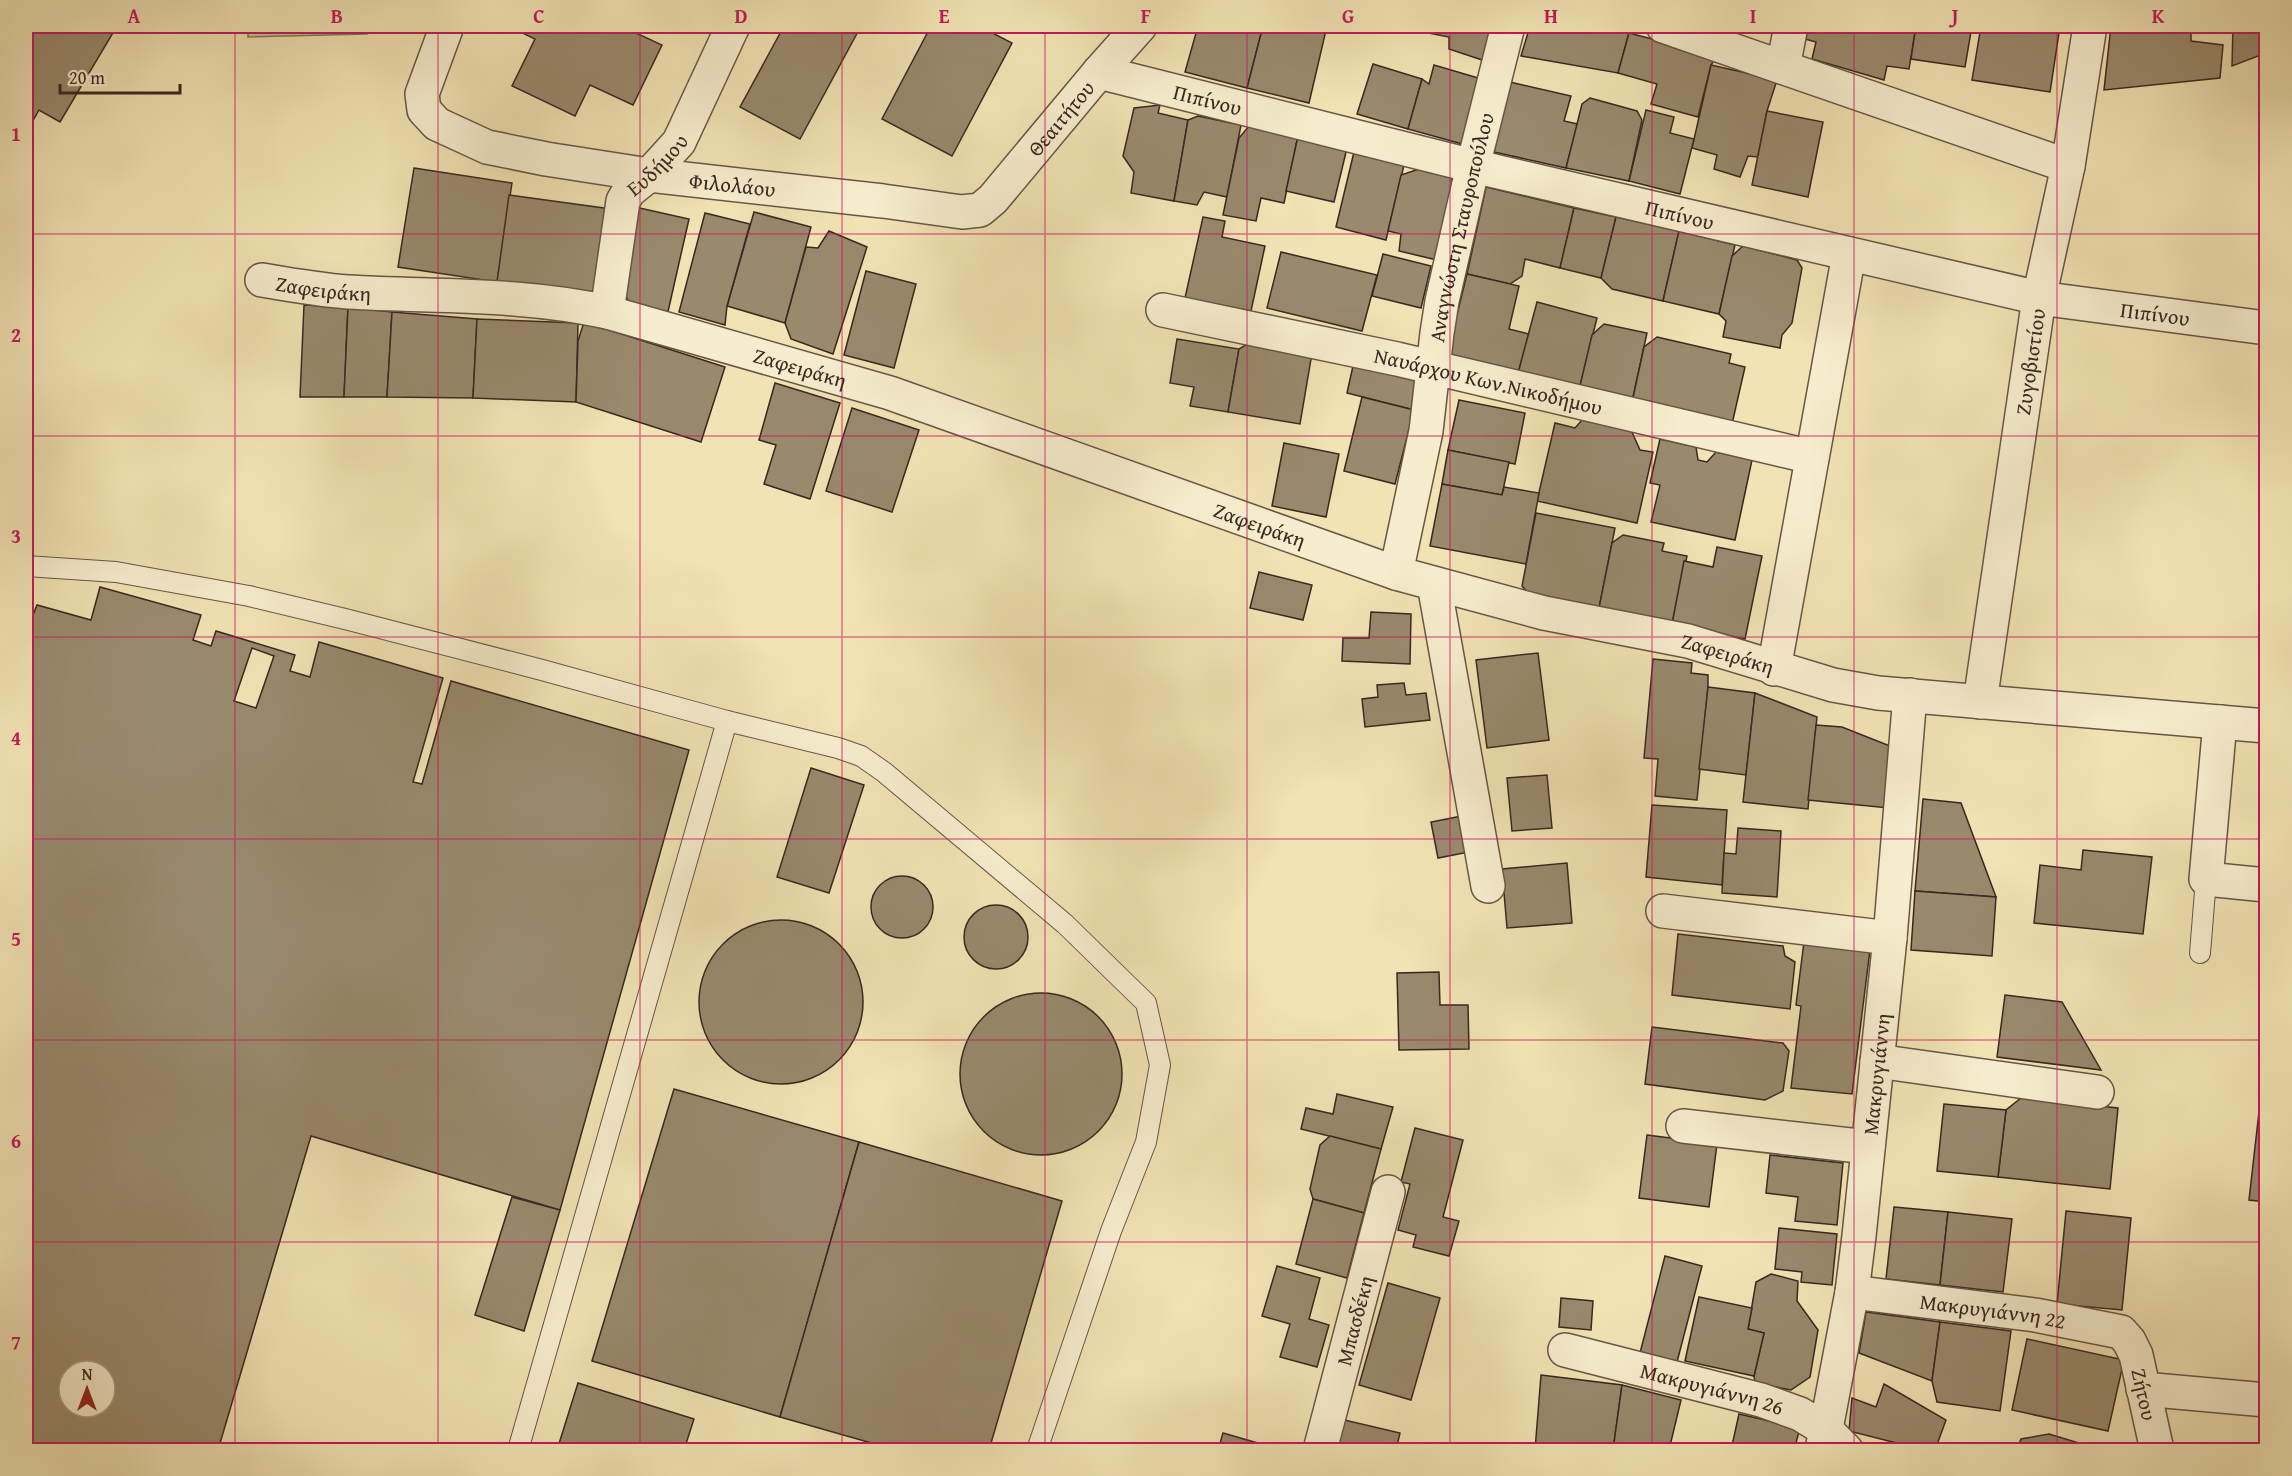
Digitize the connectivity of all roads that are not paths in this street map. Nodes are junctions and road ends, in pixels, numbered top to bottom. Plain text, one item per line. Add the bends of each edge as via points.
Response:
1 (447, 26) edge
2 (733, 26) edge
3 (1140, 26) edge
4 (1508, 26) edge
5 (1663, 26) edge
6 (1791, 26) edge
7 (2090, 26) edge
8 (1783, 68) junction
9 (1099, 72) junction
10 (1473, 166) junction
11 (2068, 166) junction
12 (649, 175) junction
13 (980, 210) joint
14 (1850, 254) junction
15 (262, 280) dead end
16 (2039, 298) junction
17 (1163, 310) dead end
18 (608, 312) junction
19 (2266, 328) edge
20 (1433, 368) junction
21 (1812, 457) junction
22 (26, 566) edge
23 (1396, 573) junction
24 (1434, 584) junction
25 (1774, 669) junction
26 (1910, 695) junction
27 (1980, 702) junction
28 (727, 722) junction
29 (2220, 722) junction
30 (2266, 726) edge
31 (2206, 879) junction
32 (2266, 885) edge
33 (1488, 886) dead end
34 (1663, 911) dead end
35 (1890, 938) junction
36 (2200, 953) dead end
37 (1877, 1062) junction
38 (2097, 1092) dead end
39 (1683, 1126) dead end
40 (1868, 1147) junction
41 (1388, 1192) dead end
42 (1852, 1292) junction
43 (2129, 1341) joint
44 (1565, 1350) dead end
45 (2143, 1389) junction
46 (2266, 1400) edge
47 (1831, 1444) edge
48 (518, 1450) edge
49 (1037, 1450) edge
50 (1320, 1450) edge
51 (2157, 1450) edge

1 - 12 street, Φιλολάου via 422,94 424,110 437,124 487,147
2 - 12 street, Ευδήμου via 679,142
3 - 9 street, Θεαιτήτου
4 - 10 street, Αναγνώστη Σταυροπούλου
5 - 8 street
6 - 8 street
7 - 11 street, Ζυγοβιστίου
8 - 11 street
9 - 10 street, Πιπίνου
9 - 13 street, Θεαιτήτου
10 - 14 street, Πιπίνου
10 - 20 street, Αναγνώστη Σταυροπούλου via 1442,301
11 - 16 street, Ζυγοβιστίου
12 - 13 street, Φιλολάου via 962,212
12 - 18 street, Ευδήμου via 623,201
14 - 16 street, Πιπίνου
14 - 21 street
15 - 18 street, Ζαφειράκη via 348,292 522,299
16 - 19 street, Πιπίνου
16 - 27 street, Ζυγοβιστίου
17 - 20 street, Ναυάρχου Κων.Νικοδήμου
18 - 23 street, Ζαφειράκη via 890,393
20 - 21 street, Ναυάρχου Κων.Νικοδήμου
20 - 23 street, Αναγνώστη Σταυροπούλου via 1426,431
21 - 25 street
22 - 28 lane via 116,572 249,596 542,670
23 - 24 street, Ζαφειράκη
24 - 25 street, Ζαφειράκη via 1544,613 1688,641
24 - 33 street
25 - 26 street, Ζαφειράκη via 1833,685
26 - 27 street, Ζαφειράκη
26 - 35 street, Μακρυγιάννη
27 - 29 street, Ζαφειράκη
28 - 48 lane
28 - 49 lane via 861,756 1065,924 1146,1003 1160,1065 1146,1142
29 - 30 street, Ζαφειράκη
29 - 31 street
31 - 32 street
31 - 36 lane
34 - 35 street
35 - 37 street, Μακρυγιάννη
37 - 38 street
37 - 40 street, Μακρυγιάννη
39 - 40 street
40 - 42 street, Μακρυγιάννη
41 - 50 street, Μπασδέκη
42 - 43 street, Μακρυγιάννη 22 via 1962,1304 2101,1327 2121,1332
42 - 47 street, Μακρυγιάννη
43 - 45 street, Ζήτου
44 - 47 street, Μακρυγιάννη 26 via 1761,1400 1800,1414
45 - 46 street
45 - 51 street, Ζήτου

